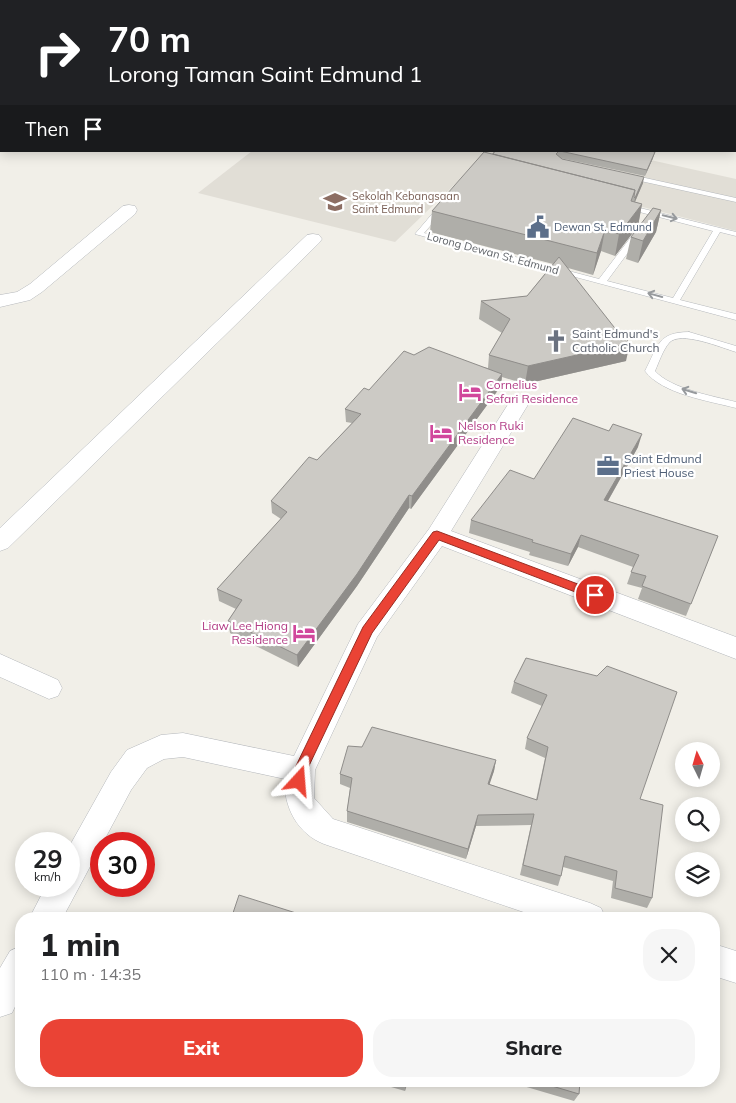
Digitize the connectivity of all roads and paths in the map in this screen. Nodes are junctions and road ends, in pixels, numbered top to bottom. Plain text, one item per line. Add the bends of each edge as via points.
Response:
1 (620, 174) edge
2 (736, 200) edge
3 (617, 204) edge
4 (446, 205) edge
5 (129, 210) dead end
6 (654, 213) junction
7 (648, 221) edge
8 (642, 228) edge
9 (718, 229) junction
10 (736, 234) edge
11 (313, 238) dead end
12 (602, 281) junction
13 (0, 300) edge
14 (675, 300) junction
15 (736, 316) edge
16 (736, 349) edge
17 (519, 403) dead end
18 (736, 405) edge
19 (437, 535) junction
20 (0, 542) edge
21 (736, 648) edge
22 (0, 666) edge
23 (49, 688) dead end
24 (301, 770) junction
25 (80, 856) edge
26 (57, 897) edge
27 (49, 912) edge
28 (569, 912) edge
29 (720, 962) edge
30 (736, 967) edge
31 (15, 973) edge
32 (0, 1001) edge

1 - 2 lane
3 - 6 lane
4 - 12 lane, Lorong Dewan St. Edmund via 419,234
5 - 13 street via 36,288 24,296
6 - 7 lane
6 -> 9 lane
8 - 12 lane
9 - 10 lane
9 - 14 lane
11 - 20 street
14 -> 12 lane, Lorong Dewan St. Edmund
14 - 15 lane, Lorong Dewan St. Edmund
18 -> 16 lane via 664,383 650,371 666,340 675,335 690,335
17 - 19 street
19 - 21 street
19 - 24 street via 367,631
22 - 23 street
24 - 25 street via 183,745 160,747 137,759 121,781
24 - 28 street via 297,791 305,813 324,830
26 - 27 street
29 - 30 street
31 - 32 street

